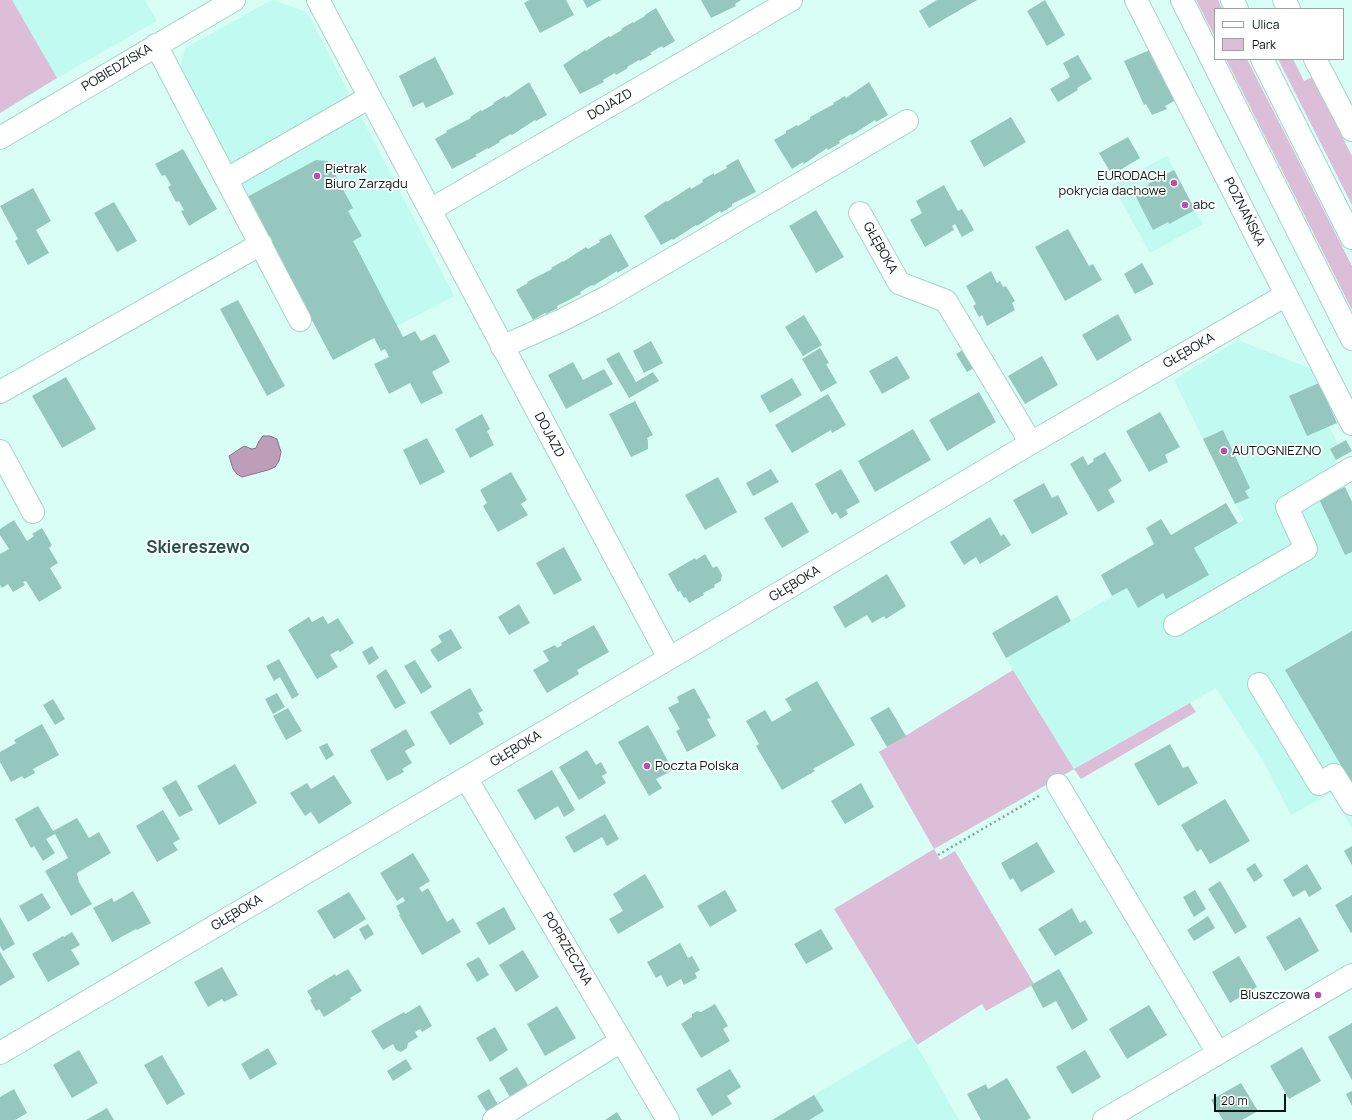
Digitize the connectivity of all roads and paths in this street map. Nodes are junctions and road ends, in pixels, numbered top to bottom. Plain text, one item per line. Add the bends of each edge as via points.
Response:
1 (234, 0) edge
2 (318, 0) edge
3 (791, 0) edge
4 (1136, 0) edge
5 (1182, 0) edge
6 (156, 45) junction
7 (1263, 60) edge
8 (1316, 60) edge
9 (370, 97) junction
10 (907, 121) dead end
11 (1352, 130) edge
12 (0, 138) edge
13 (227, 179) junction
14 (430, 210) junction
15 (860, 213) dead end
16 (1352, 238) edge
17 (261, 244) junction
18 (1286, 295) junction
19 (300, 320) dead end
20 (1352, 339) edge
21 (502, 347) junction
22 (0, 392) edge
23 (1352, 424) edge
24 (1031, 443) junction
25 (0, 451) edge
26 (1352, 468) edge
27 (33, 512) dead end
28 (1176, 625) dead end
29 (669, 658) junction
30 (1259, 684) dead end
31 (466, 778) junction
32 (1058, 785) joint
33 (1352, 804) edge
34 (938, 855) dead end
35 (1352, 975) edge
36 (621, 1041) junction
37 (0, 1053) edge
38 (1218, 1053) junction
39 (494, 1120) edge
40 (668, 1120) edge
41 (1104, 1120) edge

1 - 6 street, POBIEDZISKA
2 - 9 street, DOJAZD
3 - 14 street, DOJAZD
4 - 18 street, POZNAŃSKA
5 - 20 street
6 - 12 street, POBIEDZISKA
6 - 13 street
7 - 16 street
8 - 11 street
9 - 13 street
9 - 14 street, DOJAZD
10 - 21 street via 607,297
13 - 17 street
14 - 21 street, DOJAZD
15 - 24 street, GŁĘBOKA via 899,283 946,301
17 - 19 street
17 - 22 street
18 - 23 street, POZNAŃSKA
18 - 24 street, GŁĘBOKA
21 - 29 street, DOJAZD
24 - 29 street, GŁĘBOKA
25 - 27 street
26 - 28 street via 1287,507 1306,549
29 - 31 street, GŁĘBOKA
30 - 33 street via 1319,784 1334,775
31 - 36 street, POPRZECZNA
31 - 37 street, GŁĘBOKA
32 - 34 path
32 - 38 street
35 - 38 street
36 - 39 street
36 - 40 street, POPRZECZNA
38 - 41 street

